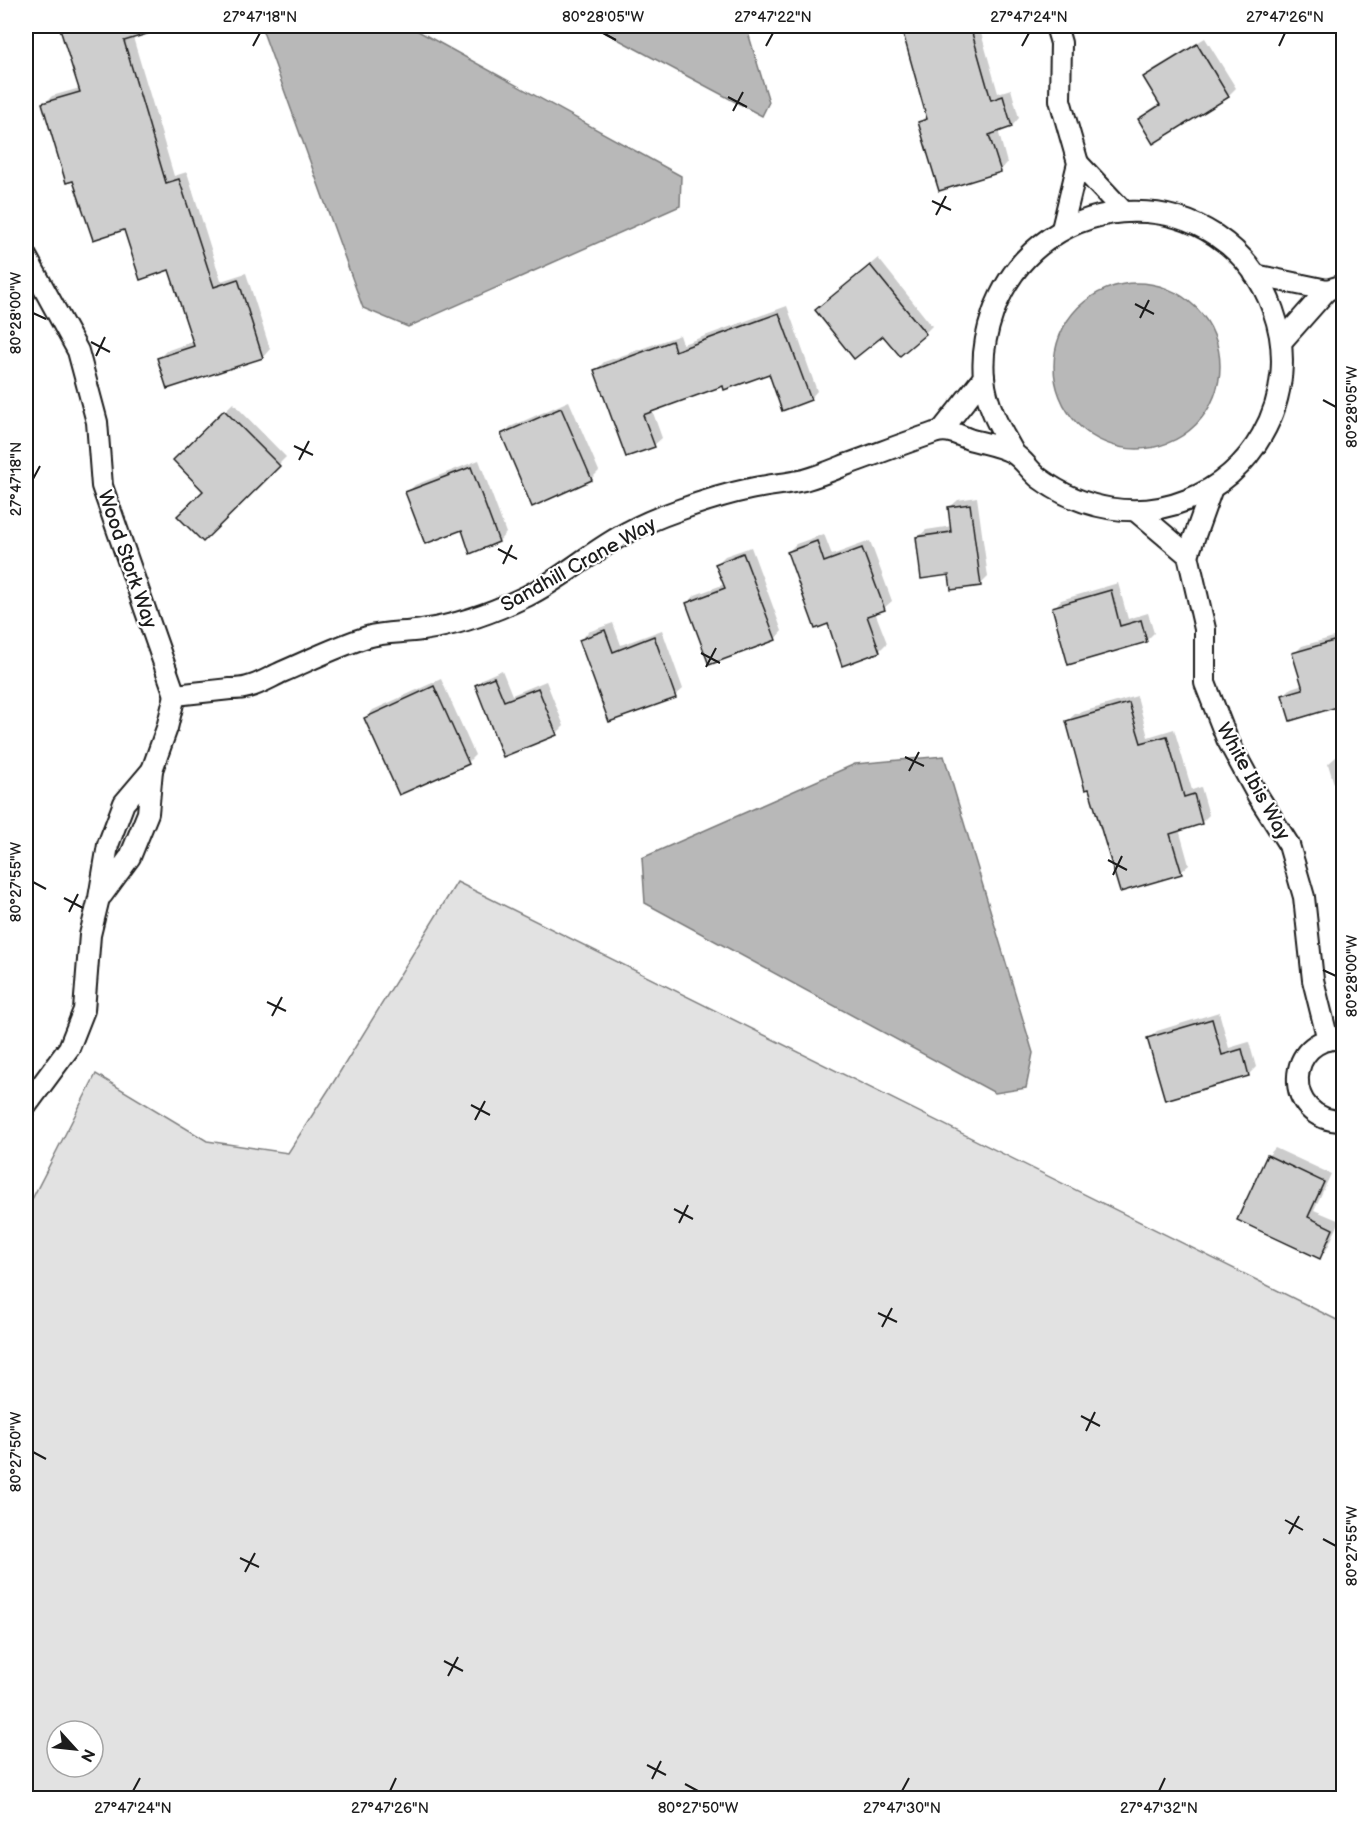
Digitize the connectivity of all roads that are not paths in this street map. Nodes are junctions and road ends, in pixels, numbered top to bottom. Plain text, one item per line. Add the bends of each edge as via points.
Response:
1 (1056, 26) edge
2 (1078, 163) junction
3 (1123, 211) junction
4 (1062, 229) junction
5 (26, 256) edge
6 (1256, 275) junction
7 (1335, 288) edge
8 (1281, 342) junction
9 (984, 377) junction
10 (942, 430) junction
11 (1014, 453) junction
12 (1212, 488) junction
13 (1136, 511) junction
14 (1188, 555) junction
15 (175, 695) junction
16 (1336, 1040) edge
17 (26, 1106) edge
18 (1344, 1121) edge

1 - 2 street via 1061,43 1060,100
2 - 3 street
2 - 4 street
3 - 4 street via 1092,217
3 - 6 street via 1162,214 1198,226 1230,247
4 - 9 street via 1027,255 1001,291 986,333
5 - 15 street, Wood Stork Way via 78,351 98,422 102,486
6 - 7 street
6 - 8 street via 1272,307
7 - 8 street
8 - 12 street via 1280,388 1268,425 1247,457
9 - 10 street
9 - 11 street via 994,417
10 - 11 street
10 - 15 street, Sandhill Crane Way via 806,479 746,490 680,510 627,532 531,594 484,615 425,630 372,635 248,687
11 - 13 street via 1056,490 1081,502
12 - 13 street via 1168,507
12 - 14 street
13 - 14 street
14 - 16 street, White Ibis Way via 1205,629 1205,683 1227,739 1289,844 1304,897 1313,980
15 - 17 street via 152,770 124,803 108,845 90,935 84,1010 69,1048
16 - 18 street, White Ibis Way via 1314,1046 1304,1056 1297,1081 1302,1101 1311,1112 1328,1120

